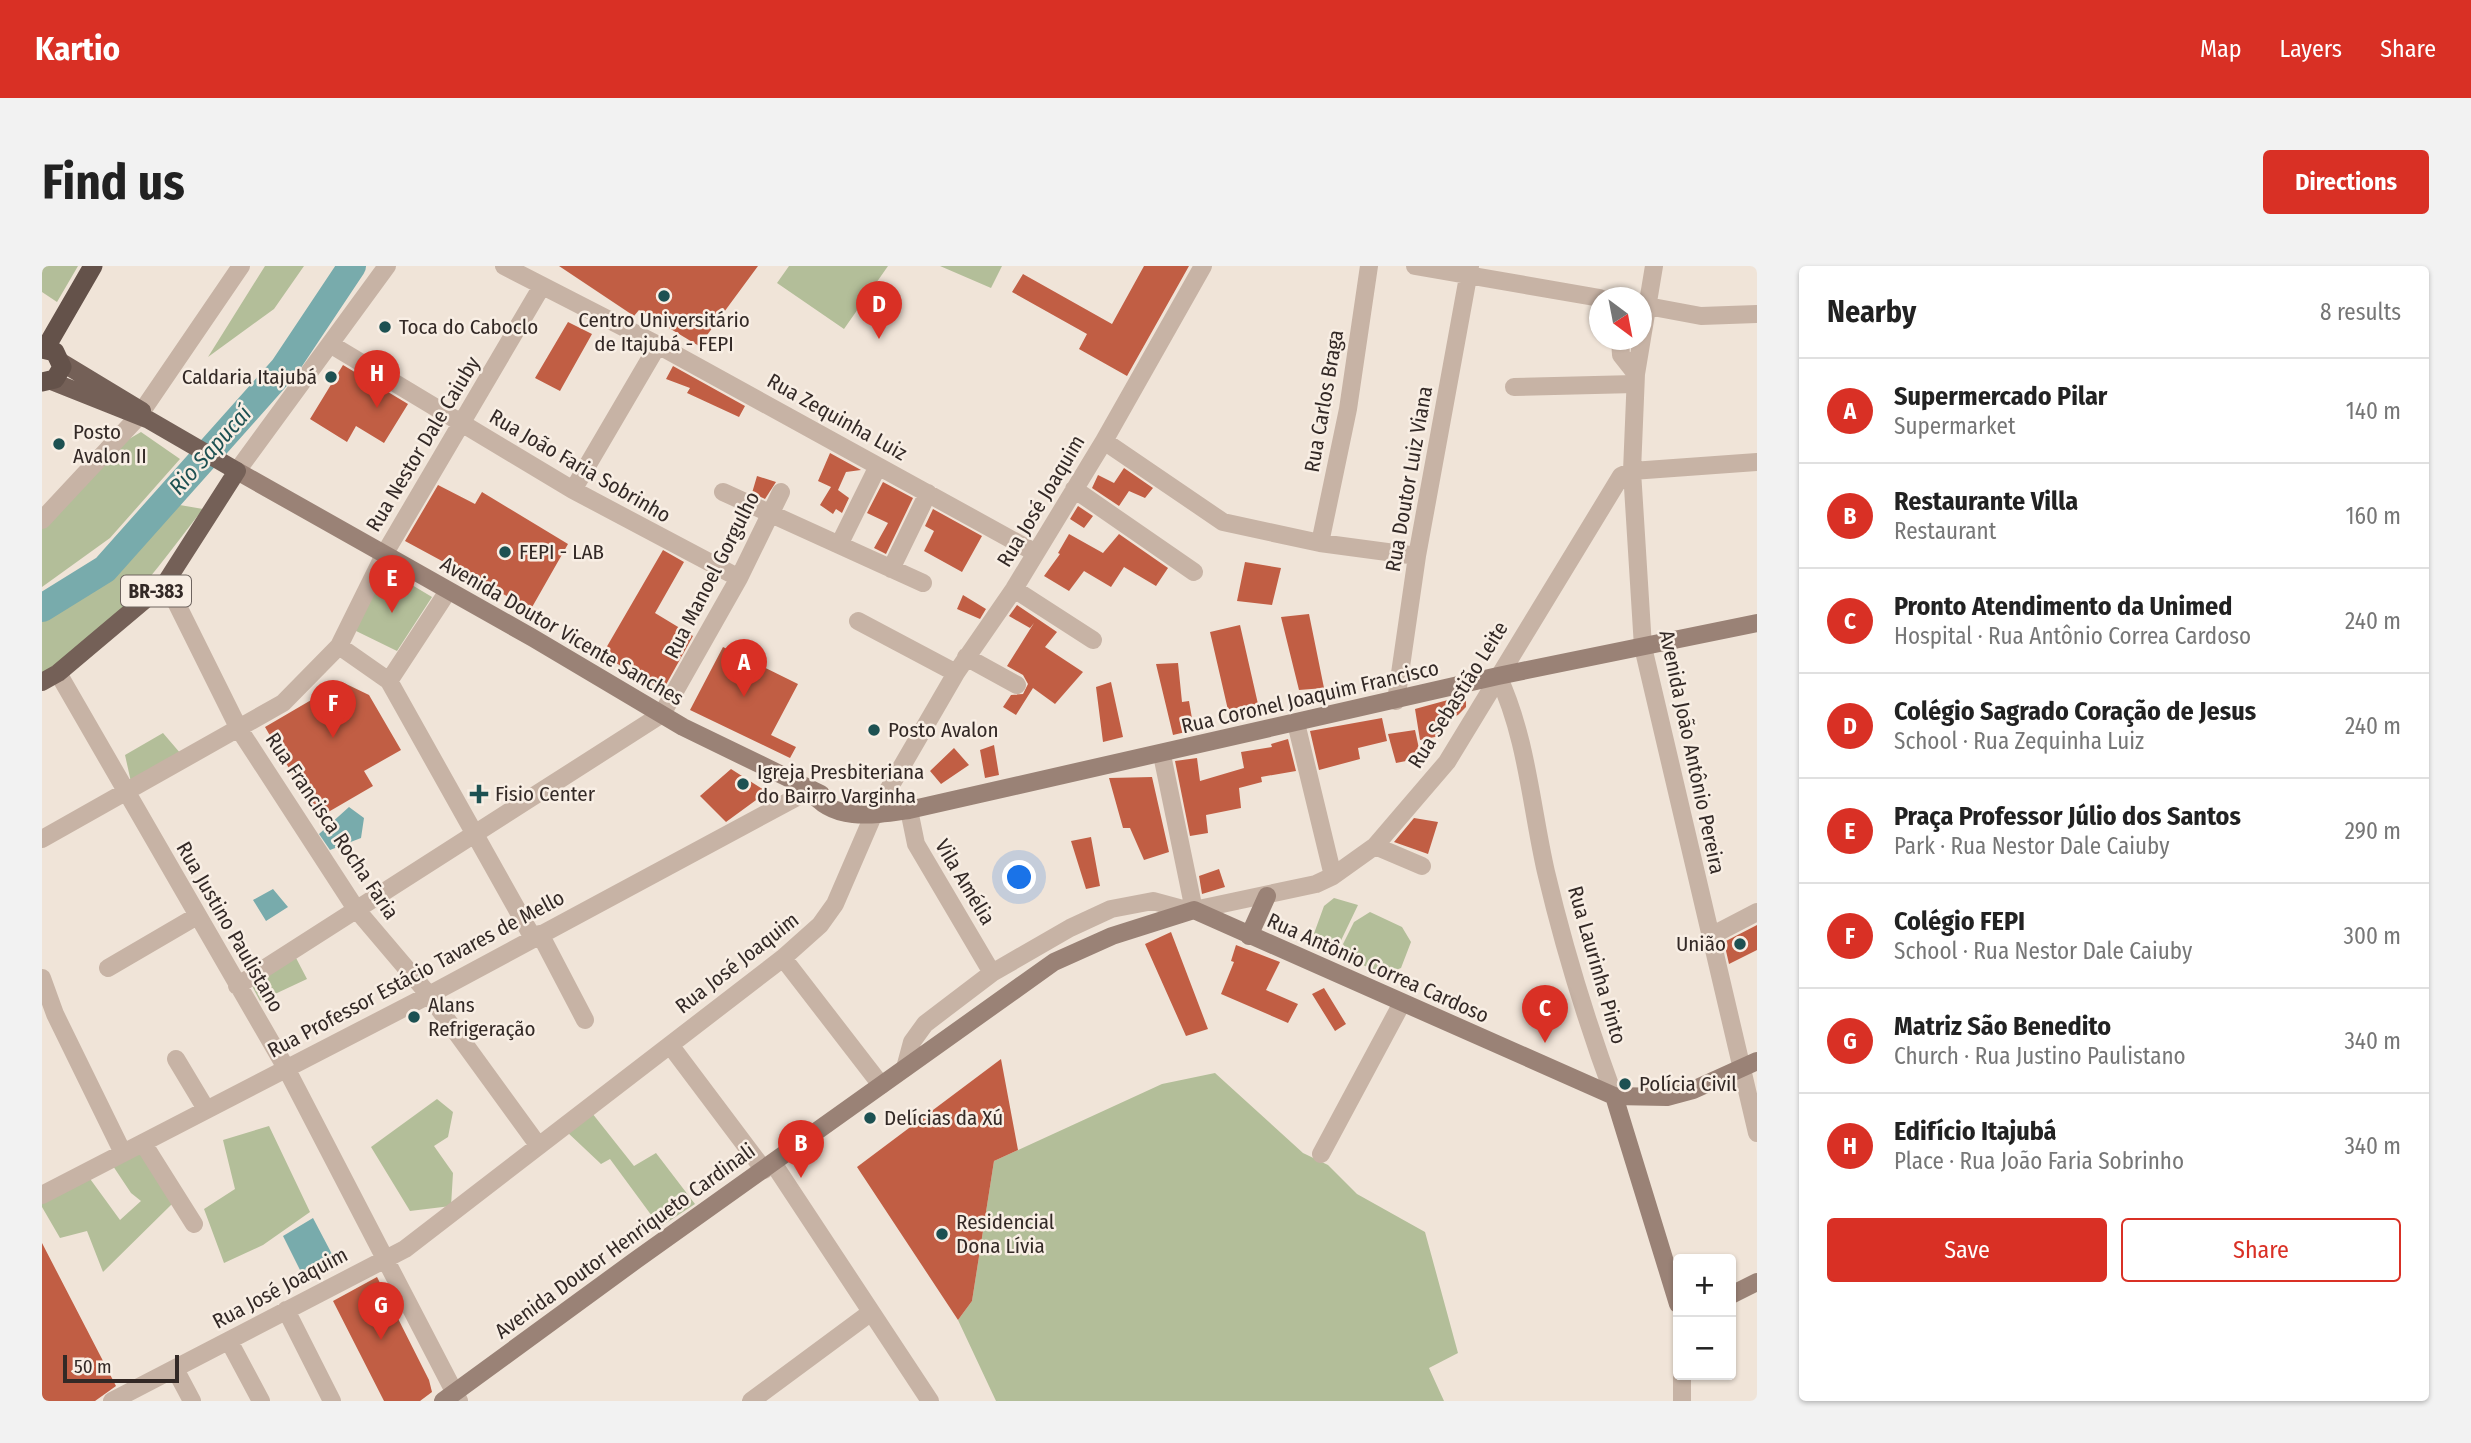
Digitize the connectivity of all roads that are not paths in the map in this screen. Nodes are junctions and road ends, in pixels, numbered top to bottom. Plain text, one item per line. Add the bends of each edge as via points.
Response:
1 (93, 266) edge
2 (242, 266) edge
3 (387, 266) edge
4 (504, 266) edge
5 (1203, 266) edge
6 (1369, 266) edge
7 (1415, 266) edge
8 (1654, 266) edge
9 (1469, 270) edge
10 (542, 286) junction
11 (1649, 287) edge
12 (1589, 296) edge
13 (1652, 308) edge
14 (1757, 314) edge
15 (330, 344) junction
16 (658, 345) junction
17 (43, 349) edge
18 (1621, 350) edge
19 (1639, 350) edge
20 (61, 362) junction
21 (1635, 379) junction
22 (46, 382) edge
23 (1514, 387) dead end
24 (149, 419) junction
25 (463, 425) junction
26 (1104, 441) junction
27 (1757, 462) edge
28 (878, 466) junction
29 (234, 469) junction
30 (1632, 471) junction
31 (1074, 489) junction
32 (573, 490) junction
33 (723, 492) dead end
34 (781, 492) dead end
35 (928, 493) junction
36 (771, 514) junction
37 (42, 520) edge
38 (1320, 543) junction
39 (839, 545) junction
40 (1034, 552) junction
41 (384, 553) junction
42 (1417, 556) junction
43 (891, 569) junction
44 (1194, 572) dead end
45 (739, 578) junction
46 (166, 582) junction
47 (923, 583) dead end
48 (1014, 589) junction
49 (448, 591) junction
50 (858, 621) dead end
51 (1757, 623) edge
52 (1093, 640) dead end
53 (338, 646) junction
54 (1643, 647) junction
55 (966, 657) junction
56 (956, 673) junction
57 (1498, 676) junction
58 (50, 678) edge
59 (389, 681) junction
60 (1017, 685) dead end
61 (1396, 701) junction
62 (662, 714) junction
63 (1296, 723) junction
64 (239, 729) junction
65 (1162, 755) junction
66 (810, 790) junction
67 (126, 792) junction
68 (909, 810) junction
69 (873, 816) junction
70 (475, 831) junction
71 (42, 839) edge
72 (1375, 846) junction
73 (1422, 866) dead end
74 (1333, 876) junction
75 (1267, 896) junction
76 (356, 909) junction
77 (1192, 911) junction
78 (1757, 912) edge
79 (197, 916) junction
80 (537, 936) junction
81 (1249, 936) junction
82 (1709, 937) junction
83 (783, 958) junction
84 (108, 968) dead end
85 (992, 973) junction
86 (42, 978) edge
87 (237, 986) junction
88 (429, 995) junction
89 (1402, 1003) junction
90 (585, 1020) dead end
91 (670, 1045) junction
92 (176, 1059) dead end
93 (1749, 1065) edge
94 (905, 1068) junction
95 (286, 1069) junction
96 (881, 1086) junction
97 (1614, 1096) junction
98 (206, 1109) junction
99 (1757, 1133) edge
100 (143, 1143) junction
101 (538, 1145) junction
102 (123, 1153) junction
103 (1321, 1154) dead end
104 (768, 1167) junction
105 (42, 1195) edge
106 (194, 1224) dead end
107 (384, 1260) junction
108 (1757, 1282) edge
109 (1673, 1288) edge
110 (1736, 1292) edge
111 (286, 1310) junction
112 (870, 1313) junction
113 (229, 1341) junction
114 (175, 1369) junction
115 (1682, 1380) edge
116 (452, 1398) edge
117 (112, 1401) edge
118 (192, 1401) edge
119 (261, 1401) edge
120 (332, 1401) edge
121 (751, 1401) edge
122 (930, 1401) edge
123 (1682, 1401) edge

1 - 17 highway
2 - 24 street
3 - 15 street
4 - 10 street, Rua Zequinha Luiz
5 - 26 street, Rua José Joaquim
6 - 38 street, Rua Carlos Braga via 1348,409
7 - 9 street
8 - 11 street, Avenida João Antônio Pereira
9 - 12 street
9 - 42 street, Rua Doutor Luiz Viana
10 - 16 street, Rua Zequinha Luiz
10 - 25 street, Rua Nestor Dale Caiuby
13 - 14 street via 1717,318
15 - 25 street, Rua João Faria Sobrinho
15 - 29 street
16 - 28 street, Rua Zequinha Luiz
16 - 32 street
17 - 20 highway via 55,352
18 - 21 street, Avenida João Antônio Pereira
19 - 21 street, Avenida João Antônio Pereira
20 - 22 highway via 61,371
20 - 24 main road, Avenida Doutor Vicente Sanches
21 - 23 street
21 - 30 street, Avenida João Antônio Pereira
22 - 24 main road, Avenida Doutor Vicente Sanches
24 - 29 main road, Avenida Doutor Vicente Sanches
24 - 37 street
25 - 32 street, Rua João Faria Sobrinho
25 - 41 street, Rua Nestor Dale Caiuby
26 - 31 street, Rua José Joaquim
26 - 38 street via 1223,522
27 - 30 street
28 - 35 street, Rua Zequinha Luiz
28 - 39 street
29 - 41 main road, Avenida Doutor Vicente Sanches
29 - 46 main road, BR-383
30 - 54 street, Avenida João Antônio Pereira
30 - 57 street, Rua Sebastião Leite via 1618,481
31 - 40 street, Rua José Joaquim
31 - 44 street
32 - 45 street, Rua João Faria Sobrinho
33 - 36 street
34 - 36 street, Rua Manoel Gorgulho
35 - 40 street, Rua Zequinha Luiz
35 - 43 street
36 - 39 street
36 - 45 street, Rua Manoel Gorgulho
38 - 42 street
39 - 43 street
40 - 48 street, Rua José Joaquim
41 - 49 main road, Avenida Doutor Vicente Sanches
41 - 53 street, Rua Nestor Dale Caiuby
42 - 61 street, Rua Doutor Luiz Viana
43 - 47 street
45 - 62 street, Rua Manoel Gorgulho
46 - 58 main road, BR-383
46 - 64 street, Rua Francisca Rocha Faria
48 - 52 street
48 - 55 street, Rua José Joaquim
49 - 59 street
49 - 62 main road, Avenida Doutor Vicente Sanches
50 - 56 street
51 - 54 main road, Rua Coronel Joaquim Francisco
53 - 59 street
53 - 64 street, Rua Nestor Dale Caiuby via 283,703
54 - 57 main road, Rua Coronel Joaquim Francisco
54 - 82 street, Avenida João Antônio Pereira
55 - 56 street, Rua José Joaquim
55 - 60 street
56 - 69 street, Rua José Joaquim
57 - 61 main road, Rua Coronel Joaquim Francisco
57 - 72 street, Rua Sebastião Leite via 1447,762
57 - 97 street, Rua Laurinha Pinto via 1517,723 1546,873 1588,1024
58 - 67 street, Rua Justino Paulistano
59 - 70 street
61 - 63 main road, Rua Coronel Joaquim Francisco
62 - 66 main road, Avenida Doutor Vicente Sanches
62 - 70 street
63 - 65 main road, Rua Coronel Joaquim Francisco
63 - 74 street
64 - 67 street, Rua Nestor Dale Caiuby
64 - 76 street, Rua Francisca Rocha Faria
65 - 68 main road, Rua Coronel Joaquim Francisco
65 - 77 street
66 - 69 main road, Avenida Doutor Vicente Sanches via 817,800 858,817
66 - 80 street, Rua Professor Estácio Tavares de Mello
67 - 71 street, Rua Nestor Dale Caiuby
67 - 79 street, Rua Justino Paulistano
68 - 69 main road, Rua Coronel Joaquim Francisco
68 - 85 street, Vila Amélia via 916,844
69 - 83 street, Rua José Joaquim via 835,904 820,925
70 - 76 street
70 - 80 street
72 - 73 street
72 - 74 street, Rua Sebastião Leite
74 - 75 street, Rua Sebastião Leite
75 - 77 street, Rua Sebastião Leite
75 - 81 main road
76 - 87 street
76 - 88 street, Rua Francisca Rocha Faria
77 - 81 main road, Rua Antônio Correa Cardoso
77 - 85 street via 1153,901 1111,909
77 - 94 main road, Avenida Doutor Henriqueto Cardinali via 1112,936 1054,962
78 - 82 street
79 - 84 street
79 - 87 street, Rua Justino Paulistano
80 - 88 street, Rua Professor Estácio Tavares de Mello
80 - 90 street
81 - 89 main road, Rua Antônio Correa Cardoso
82 - 93 street, Avenida João Antônio Pereira
83 - 91 street, Rua José Joaquim
83 - 96 street
85 - 94 street via 925,1024 912,1042
86 - 102 street
87 - 95 street, Rua Justino Paulistano
88 - 95 street, Rua Professor Estácio Tavares de Mello
88 - 101 street, Rua Francisca Rocha Faria
89 - 97 main road, Rua Antônio Correa Cardoso
89 - 103 street
91 - 101 street, Rua José Joaquim
91 - 104 street
92 - 98 street
93 - 97 main road, Rua Antônio Correa Cardoso via 1667,1097
93 - 99 street, Avenida João Antônio Pereira
94 - 96 main road, Avenida Doutor Henriqueto Cardinali
95 - 98 street, Rua Professor Estácio Tavares de Mello
95 - 107 street, Rua Justino Paulistano
96 - 104 main road, Avenida Doutor Henriqueto Cardinali
97 - 109 main road, Rua Laurinha Pinto
98 - 100 street, Rua Professor Estácio Tavares de Mello
100 - 102 street, Rua Professor Estácio Tavares de Mello
100 - 106 street
101 - 107 street, Rua José Joaquim via 405,1249
102 - 105 street, Rua Professor Estácio Tavares de Mello
104 - 112 street
104 - 116 main road, Avenida Doutor Henriqueto Cardinali
107 - 111 street, Rua José Joaquim
107 - 116 street, Rua Justino Paulistano
108 - 110 main road
111 - 113 street, Rua José Joaquim
111 - 120 street
112 - 121 street
112 - 122 street
113 - 114 street, Rua José Joaquim
113 - 119 street
114 - 117 street, Rua José Joaquim
114 - 118 street
115 - 123 street

